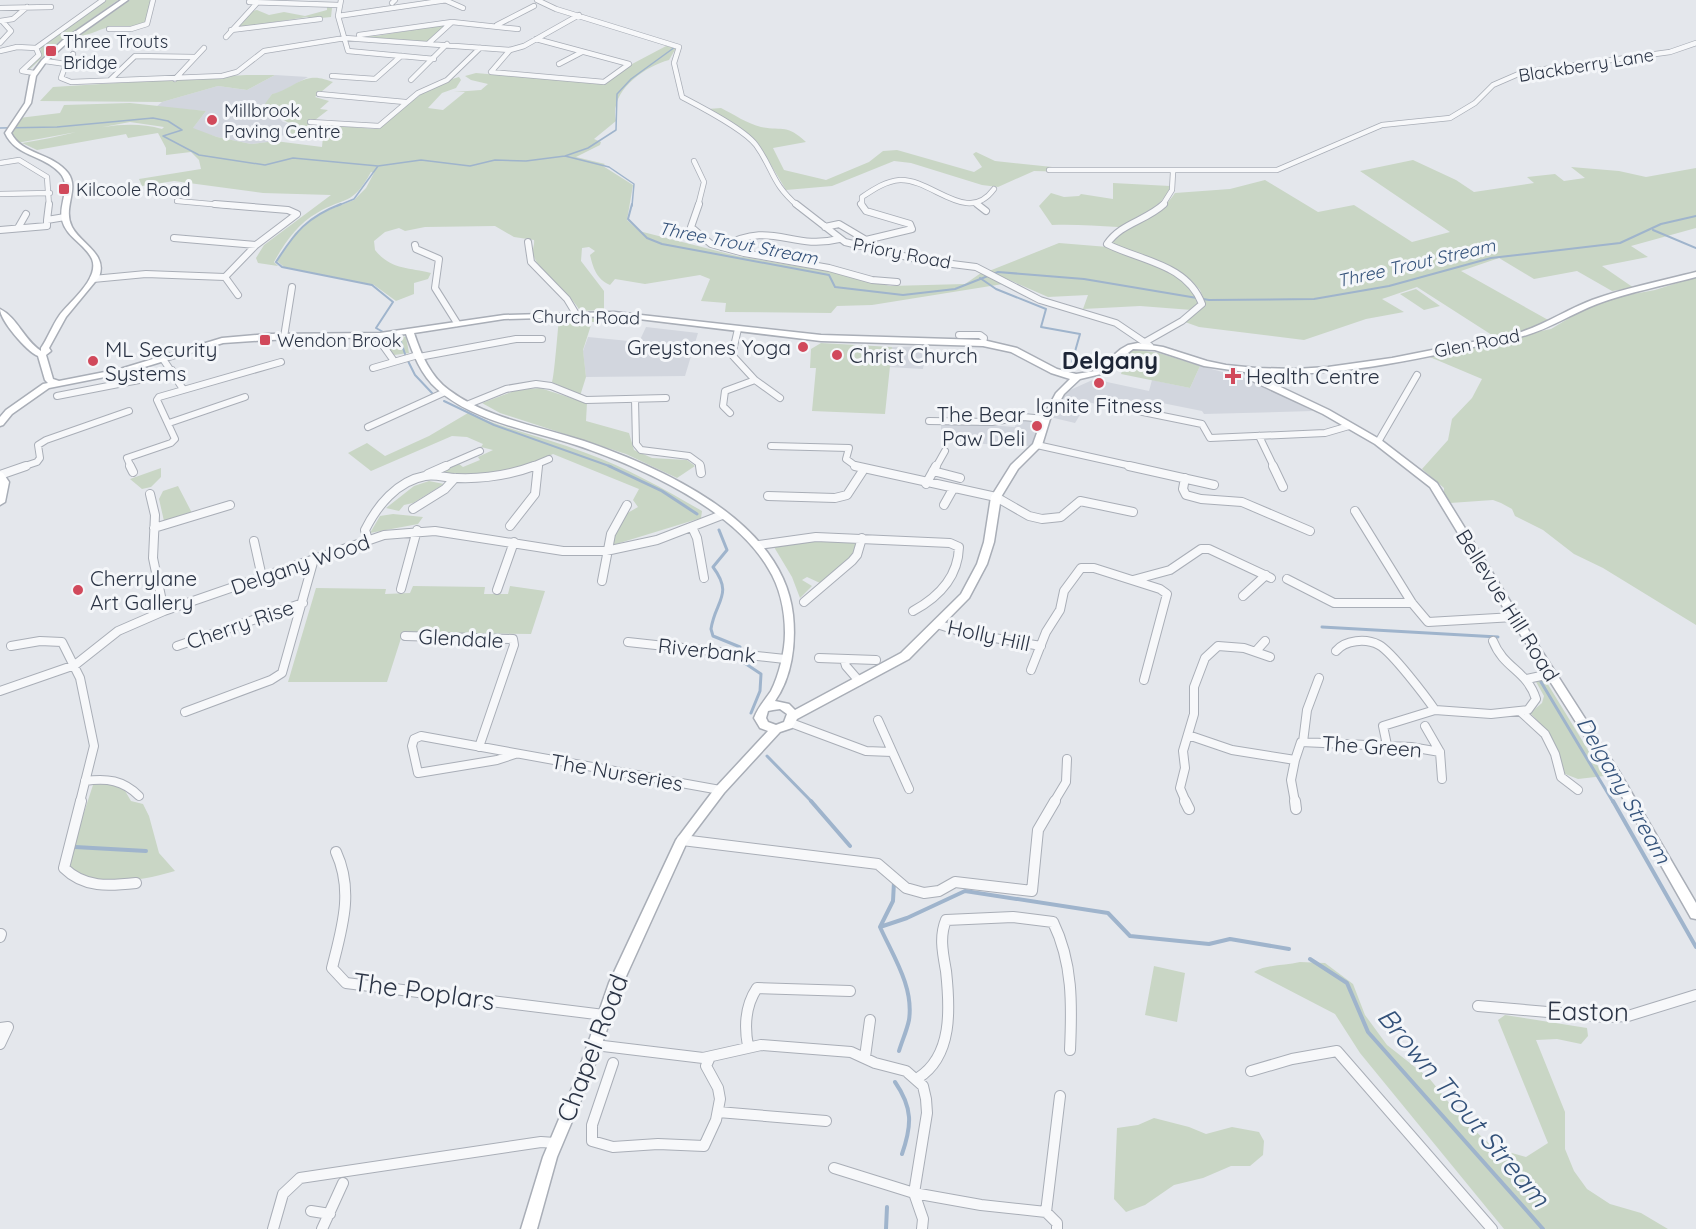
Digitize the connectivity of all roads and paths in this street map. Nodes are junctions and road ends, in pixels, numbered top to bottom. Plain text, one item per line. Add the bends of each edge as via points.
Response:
1 (25, 0) edge
2 (43, 0) edge
3 (104, 0) edge
4 (125, 0) edge
5 (153, 0) edge
6 (447, 0) edge
7 (537, 0) edge
8 (340, 2) edge
9 (249, 3) dead end
10 (257, 3) junction
11 (534, 6) dead end
12 (17, 7) junction
13 (27, 7) junction
14 (35, 7) junction
15 (51, 7) dead end
16 (0, 8) edge
17 (462, 8) dead end
18 (519, 8) dead end
19 (527, 9) junction
20 (579, 15) junction
21 (338, 16) junction
22 (320, 19) dead end
23 (2, 22) edge
24 (452, 22) junction
25 (497, 25) junction
26 (109, 29) dead end
27 (518, 29) dead end
28 (231, 30) junction
29 (351, 36) dead end
30 (226, 37) dead end
31 (345, 38) junction
32 (536, 39) junction
33 (0, 43) edge
34 (429, 43) junction
35 (1696, 43) edge
36 (447, 44) junction
37 (36, 48) junction
38 (204, 48) dead end
39 (480, 48) junction
40 (510, 50) junction
41 (0, 51) edge
42 (582, 52) junction
43 (73, 54) dead end
44 (401, 56) junction
45 (195, 57) junction
46 (434, 59) junction
47 (45, 61) junction
48 (66, 64) junction
49 (559, 64) dead end
50 (34, 73) junction
51 (332, 76) dead end
52 (175, 79) junction
53 (110, 80) junction
54 (411, 80) dead end
55 (319, 94) dead end
56 (333, 95) junction
57 (328, 99) dead end
58 (405, 102) junction
59 (310, 122) dead end
60 (325, 124) junction
61 (319, 129) dead end
62 (694, 161) dead end
63 (0, 163) edge
64 (1049, 170) dead end
65 (1173, 172) junction
66 (993, 189) dead end
67 (0, 194) edge
68 (50, 194) junction
69 (177, 201) dead end
70 (976, 203) junction
71 (986, 211) dead end
72 (26, 214) dead end
73 (65, 217) junction
74 (47, 220) junction
75 (825, 227) junction
76 (18, 228) junction
77 (0, 230) edge
78 (174, 238) dead end
79 (839, 239) junction
80 (528, 242) dead end
81 (256, 245) junction
82 (415, 245) dead end
83 (722, 247) junction
84 (1696, 274) edge
85 (225, 277) junction
86 (93, 279) junction
87 (897, 282) dead end
88 (292, 287) dead end
89 (238, 294) dead end
90 (0, 312) edge
91 (576, 314) junction
92 (457, 323) junction
93 (419, 329) junction
94 (738, 329) junction
95 (409, 330) junction
96 (959, 334) dead end
97 (284, 336) junction
98 (379, 338) junction
99 (542, 339) dead end
100 (983, 344) junction
101 (1147, 344) junction
102 (40, 351) junction
103 (418, 353) junction
104 (163, 359) junction
105 (394, 361) junction
106 (281, 362) dead end
107 (373, 368) dead end
108 (172, 370) junction
109 (1248, 370) junction
110 (1417, 375) dead end
111 (1077, 377) junction
112 (755, 380) junction
113 (50, 383) junction
114 (183, 389) junction
115 (445, 392) junction
116 (57, 396) dead end
117 (245, 397) dead end
118 (666, 398) dead end
119 (780, 398) dead end
120 (635, 399) junction
121 (469, 404) junction
122 (1159, 407) dead end
123 (1133, 410) dead end
124 (129, 411) dead end
125 (730, 412) dead end
126 (1156, 415) junction
127 (1046, 419) junction
128 (929, 421) dead end
129 (0, 423) edge
130 (169, 423) junction
131 (1348, 426) junction
132 (368, 427) dead end
133 (1259, 436) junction
134 (1378, 442) junction
135 (1037, 445) junction
136 (771, 446) dead end
137 (480, 451) dead end
138 (945, 451) dead end
139 (549, 459) dead end
140 (538, 466) junction
141 (864, 469) junction
142 (933, 471) junction
143 (133, 472) dead end
144 (701, 473) dead end
145 (0, 475) edge
146 (421, 477) junction
147 (455, 478) junction
148 (960, 478) dead end
149 (1185, 478) junction
150 (926, 484) junction
151 (1214, 485) dead end
152 (1283, 487) dead end
153 (953, 489) junction
154 (150, 494) dead end
155 (768, 496) dead end
156 (996, 497) junction
157 (0, 502) edge
158 (230, 505) dead end
159 (627, 505) dead end
160 (944, 505) dead end
161 (413, 509) dead end
162 (1355, 510) dead end
163 (1133, 512) dead end
164 (722, 515) junction
165 (510, 526) dead end
166 (692, 527) junction
167 (154, 528) junction
168 (417, 530) junction
169 (1310, 531) dead end
170 (862, 538) junction
171 (368, 540) junction
172 (254, 541) dead end
173 (514, 542) junction
174 (759, 545) junction
175 (605, 551) junction
176 (314, 559) junction
177 (262, 577) junction
178 (704, 578) dead end
179 (1287, 579) dead end
180 (1133, 580) junction
181 (602, 581) dead end
182 (401, 589) dead end
183 (497, 590) dead end
184 (1243, 596) dead end
185 (804, 602) dead end
186 (303, 603) junction
187 (1412, 603) junction
188 (164, 611) junction
189 (913, 611) dead end
190 (1514, 617) junction
191 (937, 624) junction
192 (405, 636) dead end
193 (1265, 641) dead end
194 (1492, 641) dead end
195 (628, 642) dead end
196 (11, 646) dead end
197 (177, 646) dead end
198 (1041, 646) junction
199 (1256, 651) junction
200 (1336, 651) dead end
201 (1270, 657) dead end
202 (819, 658) dead end
203 (785, 659) junction
204 (844, 659) junction
205 (876, 660) dead end
206 (75, 664) junction
207 (1031, 670) dead end
208 (1551, 674) junction
209 (1319, 678) dead end
210 (1527, 678) junction
211 (1144, 680) dead end
212 (859, 681) junction
213 (777, 688) junction
214 (0, 691) edge
215 (766, 708) junction
216 (1435, 710) junction
217 (186, 712) dead end
218 (1521, 712) junction
219 (788, 713) junction
220 (878, 720) dead end
221 (764, 725) junction
222 (1425, 726) dead end
223 (776, 729) junction
224 (1188, 735) junction
225 (1303, 742) junction
226 (759, 744) junction
227 (1387, 745) junction
228 (479, 747) junction
229 (892, 752) junction
230 (1440, 752) junction
231 (515, 754) junction
232 (1067, 759) dead end
233 (1295, 760) junction
234 (1442, 778) dead end
235 (85, 781) junction
236 (909, 789) dead end
237 (720, 790) junction
238 (1578, 790) dead end
239 (139, 796) dead end
240 (1189, 809) dead end
241 (1296, 809) dead end
242 (682, 840) junction
243 (336, 852) dead end
244 (136, 883) dead end
245 (1696, 914) edge
246 (850, 991) dead end
247 (1696, 995) edge
248 (1478, 1006) dead end
249 (604, 1015) junction
250 (870, 1020) dead end
251 (4, 1028) edge
252 (0, 1044) edge
253 (595, 1045) junction
254 (748, 1046) junction
255 (1070, 1050) dead end
256 (710, 1057) junction
257 (865, 1057) junction
258 (614, 1063) dead end
259 (1251, 1071) dead end
260 (918, 1078) junction
261 (1060, 1096) dead end
262 (718, 1112) junction
263 (826, 1121) dead end
264 (555, 1143) junction
265 (834, 1168) dead end
266 (343, 1183) dead end
267 (914, 1193) junction
268 (311, 1211) dead end
269 (1046, 1212) junction
270 (330, 1214) junction
271 (273, 1229) edge
272 (322, 1229) edge
273 (530, 1229) edge
274 (922, 1229) edge
275 (1057, 1229) edge
276 (1492, 1229) edge

1 - 12 street
2 - 14 street
3 - 37 street via 55,30
4 - 47 main road
5 - 26 street via 147,24
6 - 17 street
6 - 21 street
7 - 20 street, Priory Road
8 - 10 street
8 - 21 street
9 - 10 street
10 - 28 street
11 - 19 street
12 - 13 street
12 - 16 street
13 - 14 street
13 - 23 street via 13,19
14 - 15 street
18 - 19 street
19 - 25 street
20 - 32 street
20 - 75 street, Priory Road via 679,47 674,63 682,97 755,144 776,185
21 - 31 street
22 - 28 street
23 - 33 street via 11,31
24 - 25 street
24 - 29 street
24 - 34 street
25 - 27 street
28 - 30 street
31 - 34 street
31 - 44 street via 348,51
31 - 52 street via 264,51 243,70 229,75
32 - 40 street
32 - 42 street
34 - 36 street
35 - 65 street, Blackberry Lane via 1670,52 1523,72 1493,85 1475,103 1450,118 1382,124 1277,170
36 - 39 street
36 - 46 street
37 - 41 street
37 - 50 street via 39,55 22,71
38 - 45 street
39 - 40 street
39 - 58 street via 447,80
40 - 42 street via 491,72 604,82 629,64
42 - 49 street
43 - 48 street
44 - 46 street
44 - 51 street via 375,79
45 - 52 street
45 - 53 street via 135,56
46 - 54 street
47 - 48 street
47 - 50 main road
48 - 53 street via 61,78 64,81
50 - 73 main road via 31,98 8,133 15,144 56,165 68,178 70,192
52 - 53 street
55 - 56 street
56 - 57 street
56 - 58 street
58 - 60 street via 376,128
59 - 60 street
60 - 61 street
62 - 83 street via 704,189 691,227 711,244
63 - 68 street via 19,160 32,166 47,177
64 - 65 street, Blackberry Lane
65 - 101 street via 1171,194 1164,204 1109,237 1107,244 1184,278 1200,295 1202,304
66 - 70 street via 986,200
67 - 68 street
68 - 74 street
69 - 81 street via 288,210 297,214
70 - 71 street
70 - 75 street via 945,197 916,182 892,181 862,197 860,203 866,211 910,224 912,229 866,240 839,224
72 - 76 street
73 - 74 street
73 - 86 main road via 78,241 94,255 98,265
74 - 76 street via 46,226
75 - 79 street, Priory Road
76 - 77 street
78 - 81 street
79 - 83 street via 818,245 754,232 742,234
79 - 101 street, Priory Road via 890,253 964,264 1040,300 1116,323
80 - 91 street via 531,262 567,299
81 - 85 street
82 - 92 street via 439,259 435,288
83 - 87 street
84 - 109 main road, Glen Road via 1614,295 1520,336 1329,369
85 - 86 street via 146,274
85 - 89 street
86 - 102 main road
88 - 97 street
90 - 102 main road via 13,322 29,347
91 - 92 main road, Church Road
91 - 94 main road, Church Road via 638,316
92 - 93 main road, Church Road
93 - 95 main road, Church Road
93 - 103 main road
94 - 100 main road, Church Road via 889,342
94 - 112 street via 732,355
95 - 98 main road, Church Road
95 - 103 main road
96 - 100 street via 981,335
97 - 98 main road, Church Road
97 - 104 main road, Church Road via 222,341
98 - 105 street
99 - 103 street
100 - 111 main road, Church Road via 1009,349 1059,373
101 - 109 main road, Glen Road via 1204,363
101 - 111 main road via 1127,348 1111,366
102 - 113 main road
103 - 105 street
103 - 115 main road
104 - 108 street
104 - 113 main road, Church Road via 122,371
105 - 107 street
106 - 114 street
108 - 114 street
108 - 116 street
109 - 131 main road, Bellevue Hill Road via 1251,377
110 - 134 street
111 - 127 main road via 1060,393
112 - 119 street
112 - 125 street via 725,391 723,406
113 - 129 main road
114 - 130 street via 157,400
115 - 121 main road
115 - 132 street
117 - 130 street
118 - 120 street
120 - 121 street via 586,400 534,385 501,391
120 - 144 street via 636,444 641,450 689,456 700,464
121 - 164 main road via 495,417 599,450 667,482
122 - 126 street
123 - 126 street
124 - 145 street via 46,440 38,445 37,462
126 - 133 street via 1197,423 1210,438
127 - 128 street
127 - 135 main road
130 - 143 street via 175,440 127,458
131 - 133 street via 1324,433
131 - 134 main road, Bellevue Hill Road
133 - 152 street
134 - 190 main road, Bellevue Hill Road via 1434,485
135 - 149 street
135 - 156 main road via 1014,467
136 - 141 street via 849,448 846,459
137 - 146 street
138 - 142 street
139 - 140 street
140 - 147 street
140 - 165 street via 538,488 533,501
141 - 150 street
141 - 155 street via 847,495
142 - 148 street
142 - 150 street
145 - 157 main road via 4,482
146 - 147 street
146 - 171 street via 394,492 373,512 365,530
147 - 161 street
149 - 151 street
149 - 169 street via 1186,495 1201,500 1242,502
150 - 153 street
153 - 156 street
153 - 160 street
154 - 167 street
156 - 163 street via 1042,519 1061,517 1080,501
156 - 191 main road, Chapel Road via 989,542 979,572 965,596
158 - 167 street
159 - 175 street via 612,528
162 - 187 street
164 - 166 street, Delgany Wood
164 - 174 main road
166 - 175 street, Delgany Wood
166 - 178 street
167 - 188 street via 154,561
168 - 171 street, Delgany Wood
168 - 173 street, Delgany Wood via 450,531
168 - 182 street
170 - 174 street via 816,537
170 - 185 street via 852,561
170 - 189 street via 950,543 959,547 960,558 947,583
171 - 176 street, Delgany Wood
172 - 177 street
173 - 175 street, Delgany Wood
173 - 183 street
174 - 203 main road via 781,580 787,600 790,634
175 - 181 street
176 - 177 street, Delgany Wood
176 - 186 street
177 - 188 street, Delgany Wood
179 - 187 street via 1334,603
180 - 184 street via 1170,570 1201,549 1209,549 1269,576
180 - 198 street, Holly Hill via 1081,568 1064,591 1060,610
180 - 211 street, Holly Hill via 1167,594
186 - 197 street, Cherry Rise
186 - 217 street via 282,673
187 - 190 street via 1428,622
188 - 206 street, Delgany Wood via 118,631
190 - 208 main road, Bellevue Hill Road
191 - 198 street, Holly Hill via 965,633
191 - 212 main road, Chapel Road via 905,656
192 - 228 street, Glendale via 513,639
193 - 199 street
194 - 210 street via 1499,657
195 - 203 street, Riverbank
196 - 206 street via 62,642
198 - 207 street, Holly Hill
199 - 201 street
199 - 224 street via 1232,645 1210,651 1194,687 1194,714
200 - 216 street via 1350,641 1379,645
202 - 204 street
203 - 213 main road
204 - 205 street
204 - 212 street
206 - 214 street, Delgany Wood
206 - 235 street via 94,746
208 - 210 street
208 - 245 main road, Bellevue Hill Road
209 - 225 street, The Green via 1307,710
210 - 218 street via 1536,699 1533,706
212 - 219 main road, Chapel Road
213 - 215 main road
213 - 219 main road
215 - 219 main road
215 - 221 main road, Chapel Road via 760,714
216 - 218 street
216 - 227 street via 1414,718 1390,720 1383,726
218 - 238 street via 1545,734 1561,777
219 - 223 main road, Chapel Road
219 - 229 street via 862,752
220 - 229 street
221 - 223 main road
221 - 226 main road, Chapel Road
222 - 230 street, The Green
223 - 226 main road, Chapel Road
224 - 233 street, The Green via 1249,754
224 - 240 street via 1180,788
225 - 227 street, The Green
225 - 233 street, The Green
226 - 237 main road, Chapel Road
227 - 230 street, The Green
228 - 231 street, The Nurseries
228 - 231 street, The Nurseries via 421,736 414,739 412,746 418,773
229 - 236 street
230 - 234 street, The Green
231 - 237 street, The Nurseries
232 - 242 street via 1066,782 1038,830 1032,891 955,882 939,891 924,893 906,888 878,864
233 - 241 street, The Green via 1291,780
235 - 239 street via 123,781
235 - 244 street via 64,868 80,882 111,886
237 - 242 main road, Chapel Road
242 - 249 main road, Chapel Road
243 - 249 street, The Poplars via 346,880 346,908 332,968 346,983
246 - 254 street via 758,988 747,1010
247 - 248 street, Easton via 1628,1016
249 - 253 main road, Chapel Road
250 - 257 street
251 - 252 street
253 - 256 street via 661,1055
253 - 264 main road, Chapel Road
254 - 256 street
254 - 257 street via 851,1052
255 - 260 street via 1072,1004 1067,958 1053,922 1013,917 946,920 942,928 946,1028 941,1056 930,1073
256 - 262 street via 706,1066 720,1093
257 - 260 street
258 - 262 street via 592,1125 592,1141 596,1145 704,1146
259 - 276 street via 1337,1051
260 - 267 street via 927,1113
261 - 269 street
262 - 263 street
264 - 271 street, Chapel Road via 300,1178 286,1187
264 - 273 main road
265 - 267 street
266 - 270 street
267 - 269 street
267 - 274 street
268 - 270 street
269 - 275 street via 1057,1223
270 - 272 street

